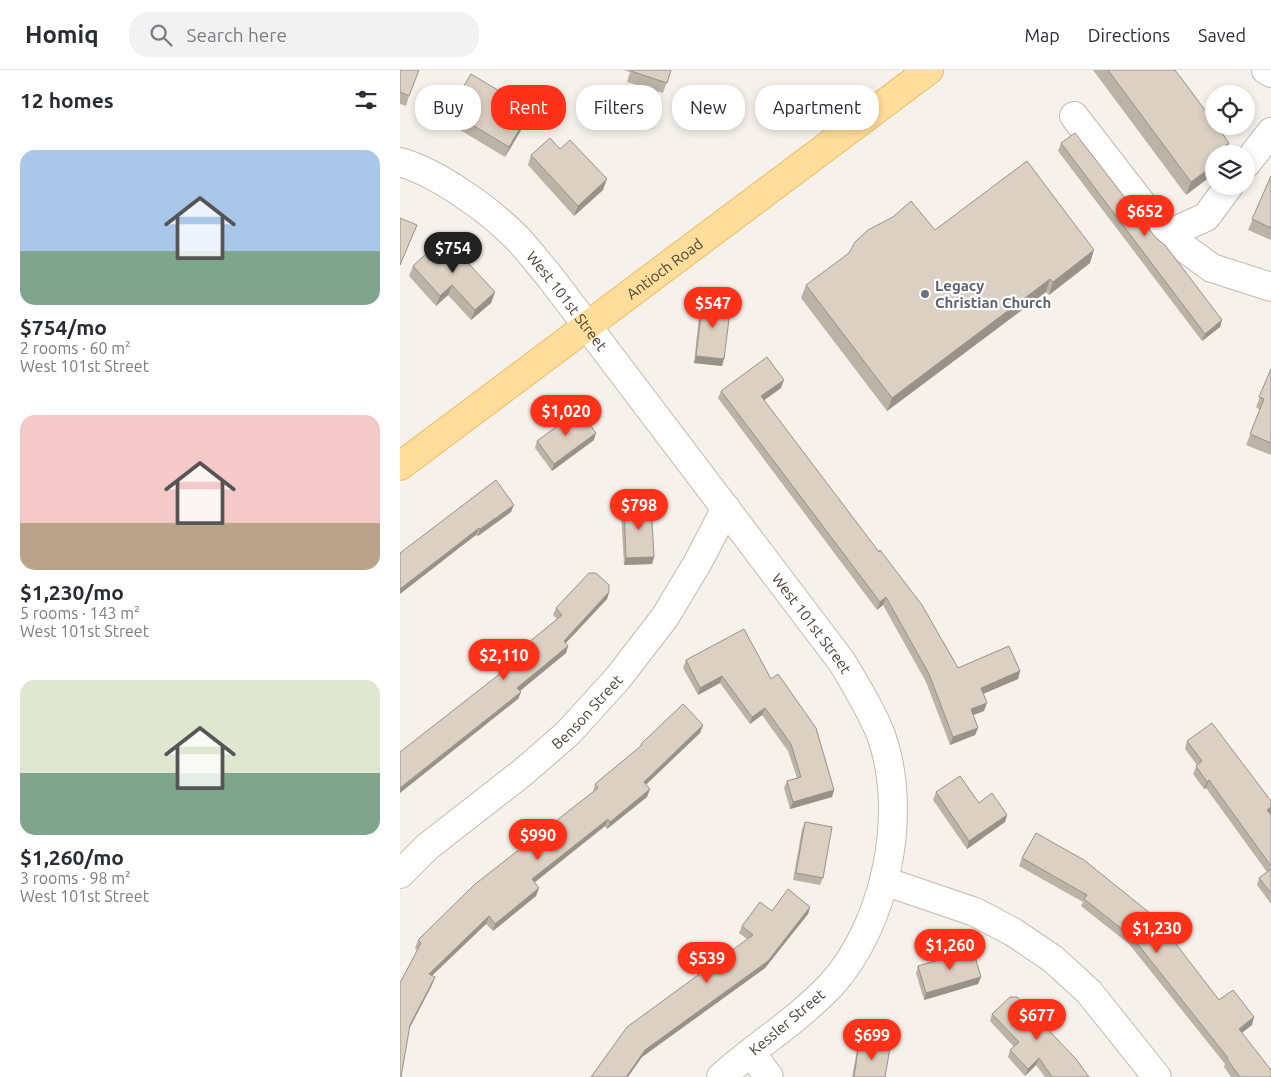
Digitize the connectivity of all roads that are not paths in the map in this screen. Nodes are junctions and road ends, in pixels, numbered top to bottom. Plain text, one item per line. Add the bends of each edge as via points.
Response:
1 (929, 70) edge
2 (1266, 70) edge
3 (1271, 73) edge
4 (1074, 116) dead end
5 (1271, 132) edge
6 (1255, 152) edge
7 (400, 162) edge
8 (1222, 195) edge
9 (1166, 235) junction
10 (1271, 287) edge
11 (587, 326) junction
12 (400, 466) edge
13 (726, 508) junction
14 (400, 874) edge
15 (884, 881) junction
16 (751, 1053) junction
17 (721, 1077) edge
18 (769, 1077) edge
19 (1157, 1077) edge

1 - 11 main road, Antioch Road
2 - 3 street
4 - 9 street
5 - 6 street
7 - 11 street, West 101st Street via 438,179 478,204 517,238
8 - 9 street via 1206,217
9 - 10 street via 1212,268
11 - 12 main road, Antioch Road
11 - 13 street, West 101st Street
13 - 14 street, Benson Street via 665,617 618,678 568,733 427,847
13 - 15 street, West 101st Street via 842,662 868,704 890,773 891,851
15 - 16 street, Kessler Street via 869,925 832,983
15 - 19 street via 975,912 1053,959 1089,992
16 - 17 street, Kessler Street
16 - 18 street

